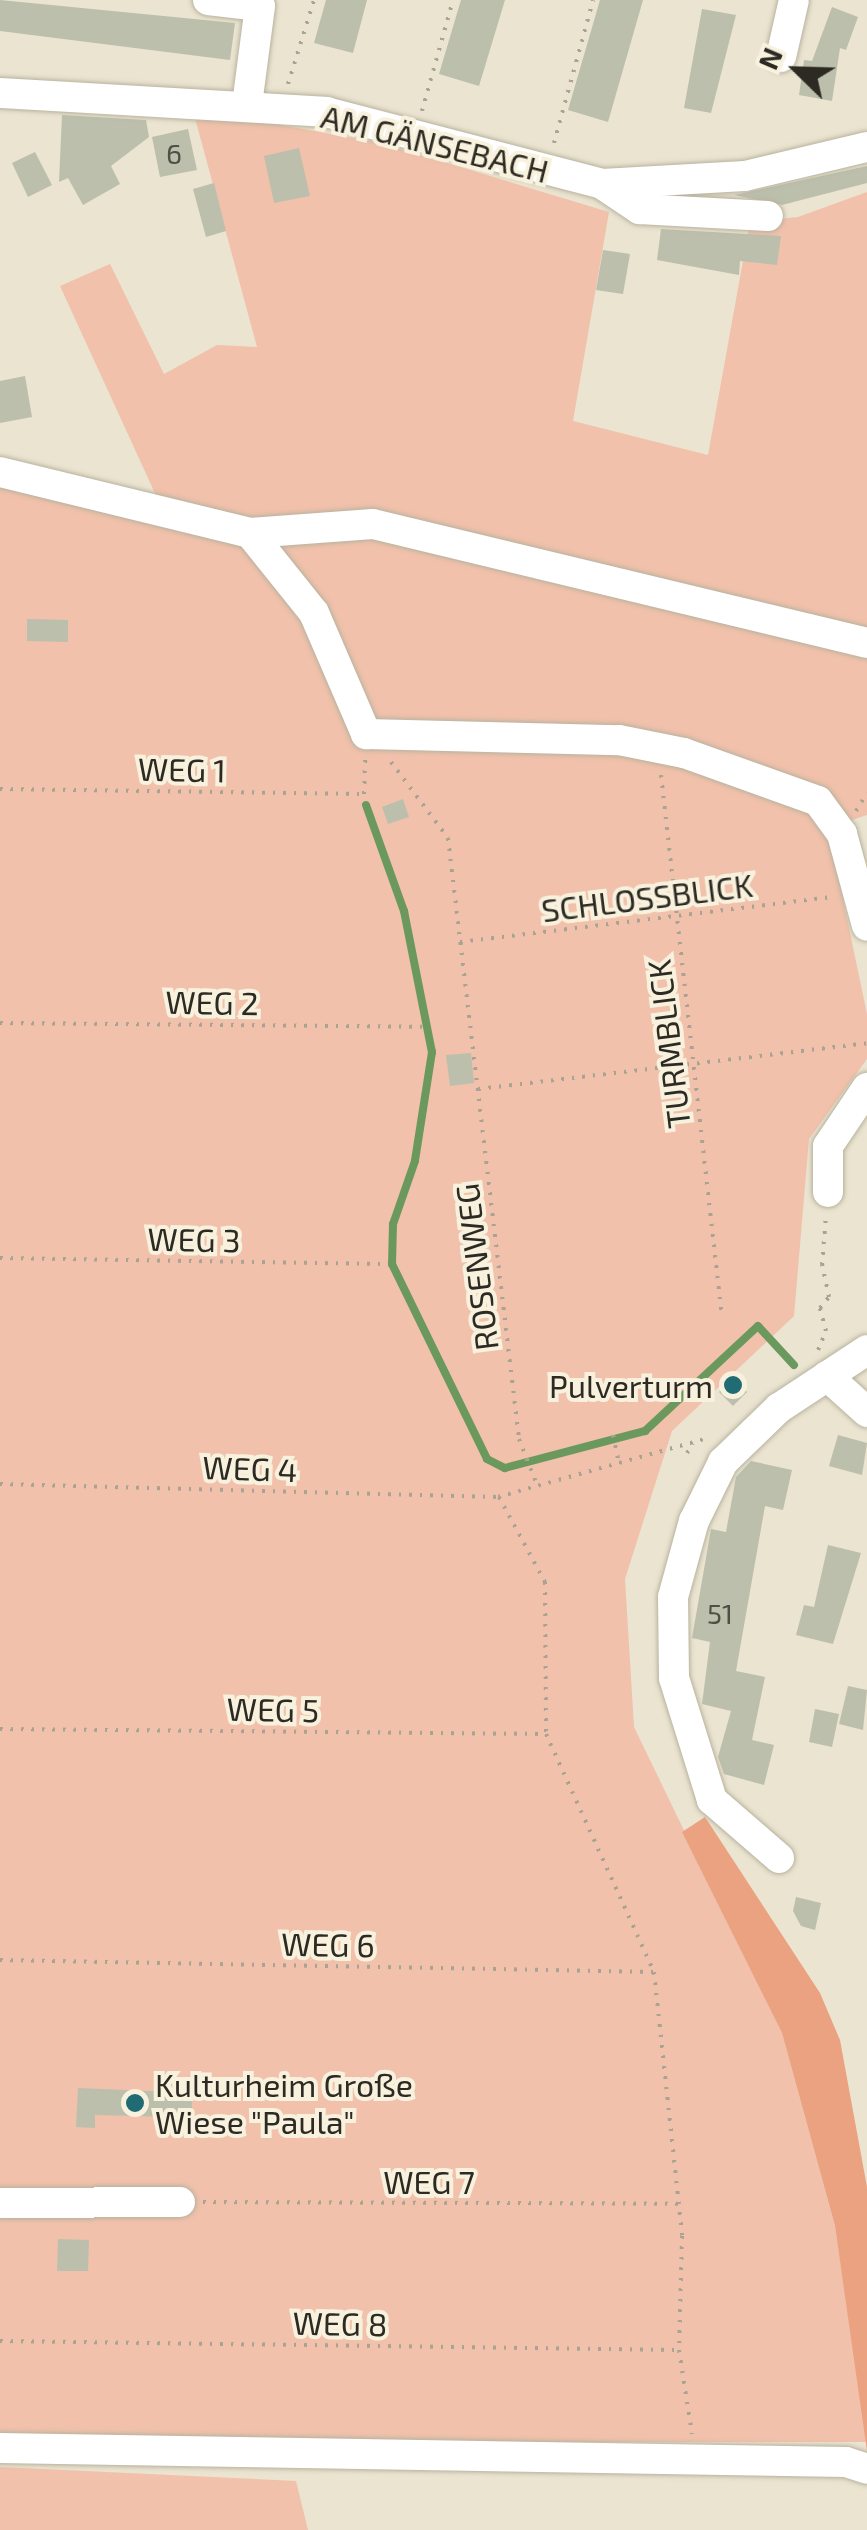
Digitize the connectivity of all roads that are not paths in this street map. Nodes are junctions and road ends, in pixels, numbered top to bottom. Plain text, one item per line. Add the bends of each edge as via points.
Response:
1 (208, 0) edge
2 (794, 0) edge
3 (781, 57) dead end
4 (0, 93) edge
5 (247, 105) junction
6 (867, 147) edge
7 (602, 184) junction
8 (768, 216) dead end
9 (0, 472) edge
10 (250, 533) junction
11 (867, 644) edge
12 (867, 926) edge
13 (867, 1088) edge
14 (828, 1192) road end
15 (867, 1350) edge
16 (818, 1368) junction
17 (867, 1412) edge
18 (779, 1858) dead end
19 (180, 2202) road end
20 (0, 2204) edge
21 (0, 2448) edge
22 (867, 2469) edge

1 - 5 street via 260,6
2 - 3 street
4 - 5 street, AM GÄNSEBACH
5 - 7 street, AM GÄNSEBACH via 416,135
6 - 7 street, AM GÄNSEBACH via 745,176
7 - 8 street via 639,210
9 - 10 street
10 - 11 street via 372,524
10 - 12 street via 314,613 366,734 620,740 684,753 818,801 842,834
13 - 14 street via 828,1146
15 - 16 street
16 - 17 street
16 - 18 street via 723,1462 694,1521 673,1596 674,1678 712,1800
19 - 20 street
21 - 22 street via 846,2462

